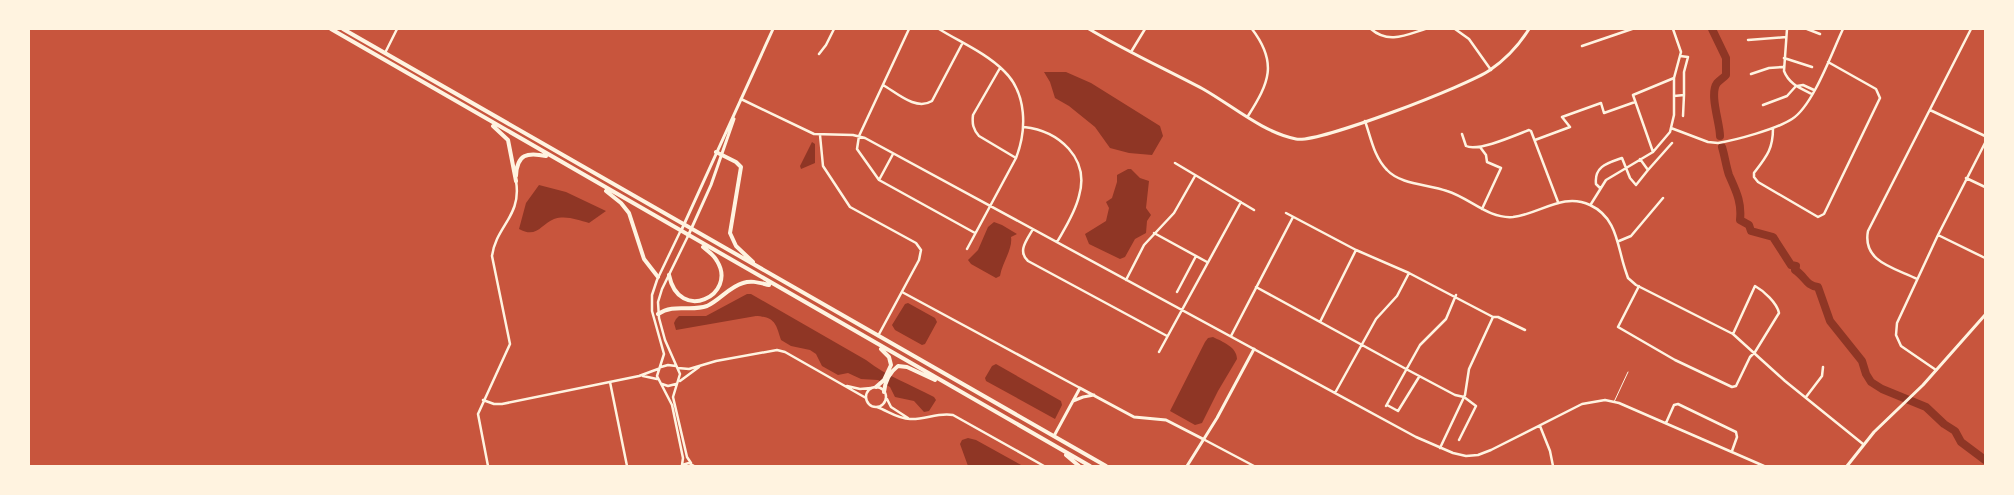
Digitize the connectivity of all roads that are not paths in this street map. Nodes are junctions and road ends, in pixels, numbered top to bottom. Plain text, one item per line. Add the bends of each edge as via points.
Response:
1 (331, 29) edge
2 (343, 29) edge
3 (397, 29) edge
4 (773, 29) edge
5 (834, 29) edge
6 (909, 29) edge
7 (939, 29) edge
8 (1089, 29) edge
9 (1145, 29) edge
10 (1252, 29) edge
11 (1371, 29) edge
12 (1426, 29) edge
13 (1455, 29) edge
14 (1529, 29) edge
15 (1632, 29) edge
16 (1673, 29) edge
17 (1787, 29) edge
18 (1807, 29) edge
19 (1843, 29) edge
20 (1972, 29) edge
21 (1820, 34) dead end
22 (1786, 37) junction
23 (1748, 40) dead end
24 (962, 44) junction
25 (1582, 46) dead end
26 (1131, 52) junction
27 (385, 53) junction
28 (819, 54) dead end
29 (1680, 56) junction
30 (1784, 58) junction
31 (1828, 62) junction
32 (1000, 67) junction
33 (1783, 67) junction
34 (1812, 67) dead end
35 (1491, 70) junction
36 (1751, 74) dead end
37 (1674, 78) junction
38 (883, 84) junction
39 (1796, 86) junction
40 (1814, 90) junction
41 (1812, 94) junction
42 (1674, 96) junction
43 (1684, 96) junction
44 (741, 100) junction
45 (1635, 102) junction
46 (1763, 105) dead end
47 (1930, 110) junction
48 (735, 113) junction
49 (1248, 116) junction
50 (1683, 116) dead end
51 (484, 118) junction
52 (1365, 121) junction
53 (1024, 127) junction
54 (1671, 128) junction
55 (1773, 128) junction
56 (1462, 134) dead end
57 (820, 135) junction
58 (859, 136) junction
59 (1985, 136) edge
60 (1534, 140) junction
61 (1672, 143) dead end
62 (1985, 143) edge
63 (1480, 147) junction
64 (716, 152) junction
65 (1653, 152) junction
66 (893, 154) junction
67 (722, 155) junction
68 (550, 157) junction
69 (1016, 158) junction
70 (1640, 159) junction
71 (1175, 163) dead end
72 (1625, 168) junction
73 (1648, 170) junction
74 (1195, 176) junction
75 (1966, 178) junction
76 (878, 180) junction
77 (516, 181) junction
78 (596, 183) junction
79 (1985, 187) edge
80 (1600, 188) junction
81 (1663, 198) dead end
82 (1241, 202) junction
83 (1558, 202) junction
84 (1590, 205) junction
85 (990, 206) junction
86 (1482, 209) junction
87 (1254, 210) dead end
88 (1286, 213) dead end
89 (1293, 217) junction
90 (684, 224) junction
91 (692, 229) junction
92 (1033, 229) junction
93 (680, 232) junction
94 (975, 233) junction
95 (1154, 233) junction
96 (1938, 234) junction
97 (688, 236) junction
98 (696, 241) junction
99 (1619, 241) junction
100 (1057, 242) junction
101 (967, 249) dead end
102 (1356, 250) junction
103 (1196, 256) junction
104 (1985, 258) edge
105 (1207, 262) junction
106 (763, 270) junction
107 (1409, 273) junction
108 (669, 275) junction
109 (658, 277) junction
110 (1917, 279) junction
111 (1126, 280) junction
112 (775, 286) junction
113 (1639, 286) junction
114 (1256, 287) junction
115 (902, 292) junction
116 (1177, 292) dead end
117 (1456, 295) junction
118 (1182, 310) junction
119 (658, 314) junction
120 (1985, 315) edge
121 (1493, 317) junction
122 (1320, 322) junction
123 (1525, 330) dead end
124 (1733, 334) junction
125 (878, 336) junction
126 (1167, 336) junction
127 (1231, 336) junction
128 (1362, 344) junction
129 (878, 345) junction
130 (1254, 349) junction
131 (1159, 352) dead end
132 (1755, 352) junction
133 (701, 366) junction
134 (677, 367) junction
135 (1824, 367) dead end
136 (660, 368) junction
137 (891, 370) junction
138 (1406, 370) junction
139 (1936, 370) junction
140 (1628, 372) dead end
141 (639, 376) junction
142 (1419, 376) junction
143 (658, 380) junction
144 (610, 382) junction
145 (678, 382) junction
146 (884, 383) junction
147 (660, 384) junction
148 (843, 384) junction
149 (949, 386) junction
150 (874, 388) junction
151 (1080, 388) junction
152 (1335, 393) junction
153 (885, 394) junction
154 (1094, 395) junction
155 (1464, 397) junction
156 (1806, 397) junction
157 (866, 398) junction
158 (483, 400) junction
159 (1073, 401) junction
160 (1613, 402) junction
161 (876, 407) junction
162 (909, 419) junction
163 (1666, 424) junction
164 (1540, 426) junction
165 (1054, 436) junction
166 (1203, 440) junction
167 (1459, 440) dead end
168 (1863, 444) junction
169 (1057, 447) junction
170 (1440, 448) junction
171 (1732, 451) junction
172 (691, 463) junction
173 (488, 466) edge
174 (627, 466) edge
175 (681, 466) edge
176 (694, 466) edge
177 (1044, 466) edge
178 (1079, 466) edge
179 (1090, 466) edge
180 (1106, 466) edge
181 (1187, 466) edge
182 (1254, 466) edge
183 (1553, 466) edge
184 (1764, 466) edge
185 (1847, 466) edge

1 - 51 highway
2 - 27 highway
3 - 27 street
4 - 44 street
5 - 28 street
6 - 38 street
7 - 24 street
8 - 26 street
9 - 26 street
10 - 49 street via 1266,54 1268,75 1264,91
11 - 12 street via 1390,38
13 - 35 street via 1469,39
14 - 35 street via 1515,48
15 - 25 street
16 - 29 street via 1681,48
17 - 22 street
18 - 21 street
19 - 31 street
20 - 47 street
22 - 23 street
22 - 30 street
24 - 32 street
24 - 38 street via 932,101 927,104 918,105
26 - 49 street
27 - 90 highway
29 - 37 street
29 - 43 street via 1688,57
30 - 33 street
30 - 34 street
31 - 40 street
31 - 55 street via 1876,89 1880,98 1824,214 1818,217 1754,177 1768,155 1773,142
32 - 53 street via 1018,95
32 - 69 street via 972,122 978,136
33 - 36 street
33 - 39 street via 1786,76
35 - 52 street via 1461,86
37 - 42 street
37 - 45 street via 1634,93
38 - 58 street
39 - 40 street
39 - 41 street
39 - 46 street via 1787,96
40 - 41 street
41 - 55 street via 1792,119
42 - 43 street
42 - 54 street
43 - 50 street
44 - 48 street
44 - 57 street
45 - 60 street via 1604,113 1601,103 1562,117 1570,127
45 - 65 street
47 - 59 street
47 - 110 street via 1867,238 1868,249 1875,258
48 - 64 street
48 - 67 street
49 - 52 street via 1279,135 1298,140
51 - 68 highway
51 - 77 highway via 508,140
52 - 86 street via 1378,157 1392,174 1403,180 1449,191
53 - 69 street
53 - 100 street via 1054,135 1070,150 1078,165 1080,195
54 - 55 street via 1718,143
54 - 65 street
56 - 63 street via 1467,148
57 - 58 street
57 - 115 street via 824,168 850,207 920,248 920,258
58 - 66 street
58 - 76 street via 857,149
60 - 63 street via 1529,130
60 - 83 street
61 - 73 street
62 - 75 street
63 - 86 street via 1487,162 1501,168
64 - 67 highway
64 - 90 street
65 - 70 street
66 - 76 street
66 - 85 street
67 - 91 street
67 - 106 highway via 738,163 741,169 731,238
68 - 77 highway via 524,156 517,164
68 - 78 highway
69 - 85 street
70 - 72 street
70 - 73 street
71 - 74 street
72 - 73 street via 1636,185
72 - 80 street
72 - 80 street via 1622,158 1604,164 1596,180
74 - 82 street
74 - 95 street via 1174,212
75 - 79 street
75 - 96 street
76 - 94 street
77 - 158 street via 516,204 492,256 510,346
78 - 93 highway
78 - 109 highway via 629,213 644,259
80 - 84 street
81 - 99 street via 1631,236
82 - 87 street
82 - 105 street
83 - 84 street via 1575,201
83 - 86 street via 1514,216
84 - 99 street via 1608,220
85 - 92 street
85 - 94 street
88 - 89 street
89 - 102 street
89 - 114 street
90 - 91 highway
90 - 93 street
91 - 97 street
91 - 106 highway
92 - 100 street
92 - 126 street via 1022,250 1024,258
93 - 97 highway
93 - 109 street
94 - 101 street
95 - 103 street
95 - 111 street
96 - 104 street
96 - 110 street
97 - 98 highway
97 - 108 street
98 - 108 highway via 720,267 721,281 716,292 702,301 687,300 675,292
98 - 112 highway
99 - 113 street via 1628,278
100 - 111 street
102 - 107 street
102 - 122 street
103 - 105 street
103 - 116 street
105 - 118 street
106 - 125 highway
107 - 117 street
107 - 128 street via 1397,296 1379,314
108 - 119 street via 659,297
109 - 136 street via 651,302 664,354
110 - 139 street via 1897,323 1896,335 1901,346
111 - 118 street
112 - 119 highway via 745,282 706,306 672,308
112 - 129 highway
113 - 124 street
113 - 132 street via 1618,327 1675,360 1732,387 1736,386
114 - 122 street
114 - 127 street
115 - 125 street
115 - 151 street
117 - 121 street
117 - 138 street via 1446,319 1420,345
118 - 126 street
118 - 127 street
119 - 134 street
120 - 139 street
121 - 123 street via 1498,316
121 - 155 street via 1469,369
122 - 128 street
124 - 132 street
124 - 132 street via 1755,286 1761,289 1778,308 1779,314
125 - 165 highway
126 - 131 street
127 - 130 street
128 - 138 street
128 - 152 street
129 - 137 highway via 890,359
129 - 149 highway
130 - 152 street
130 - 166 street
132 - 156 street
133 - 134 street
133 - 145 street
133 - 148 street via 777,350
134 - 136 street via 668,365
134 - 145 street
135 - 156 street via 1822,376
136 - 141 street
136 - 143 street
137 - 146 highway
137 - 149 highway via 903,366
138 - 142 street
138 - 142 street via 1386,406 1398,411
139 - 168 street
140 - 160 lane
141 - 143 street
141 - 144 street
142 - 155 street
143 - 147 street
144 - 158 street via 502,404
144 - 174 street
145 - 147 street via 670,386
145 - 172 street via 674,398
146 - 150 highway
146 - 153 highway
147 - 175 street via 674,412 683,458
148 - 150 street
148 - 157 street
149 - 169 highway
150 - 153 street
150 - 157 street via 867,392
151 - 154 street
151 - 159 street
152 - 170 street
153 - 161 street via 884,403
153 - 162 street via 891,407
154 - 159 street
154 - 166 street via 1134,417 1166,420
155 - 167 street via 1476,406
155 - 170 street
156 - 168 street
157 - 161 street via 870,405
158 - 173 street via 478,417
159 - 165 street
160 - 163 street
160 - 164 street via 1605,400 1582,404
161 - 162 street
162 - 177 street via 953,415
163 - 171 street
163 - 171 street via 1674,405 1678,404 1736,432
164 - 170 street via 1478,455 1466,456
164 - 183 street
165 - 180 highway
166 - 181 street
166 - 182 street
168 - 185 street
169 - 178 highway
169 - 179 highway
171 - 184 street
172 - 175 street
172 - 176 street

